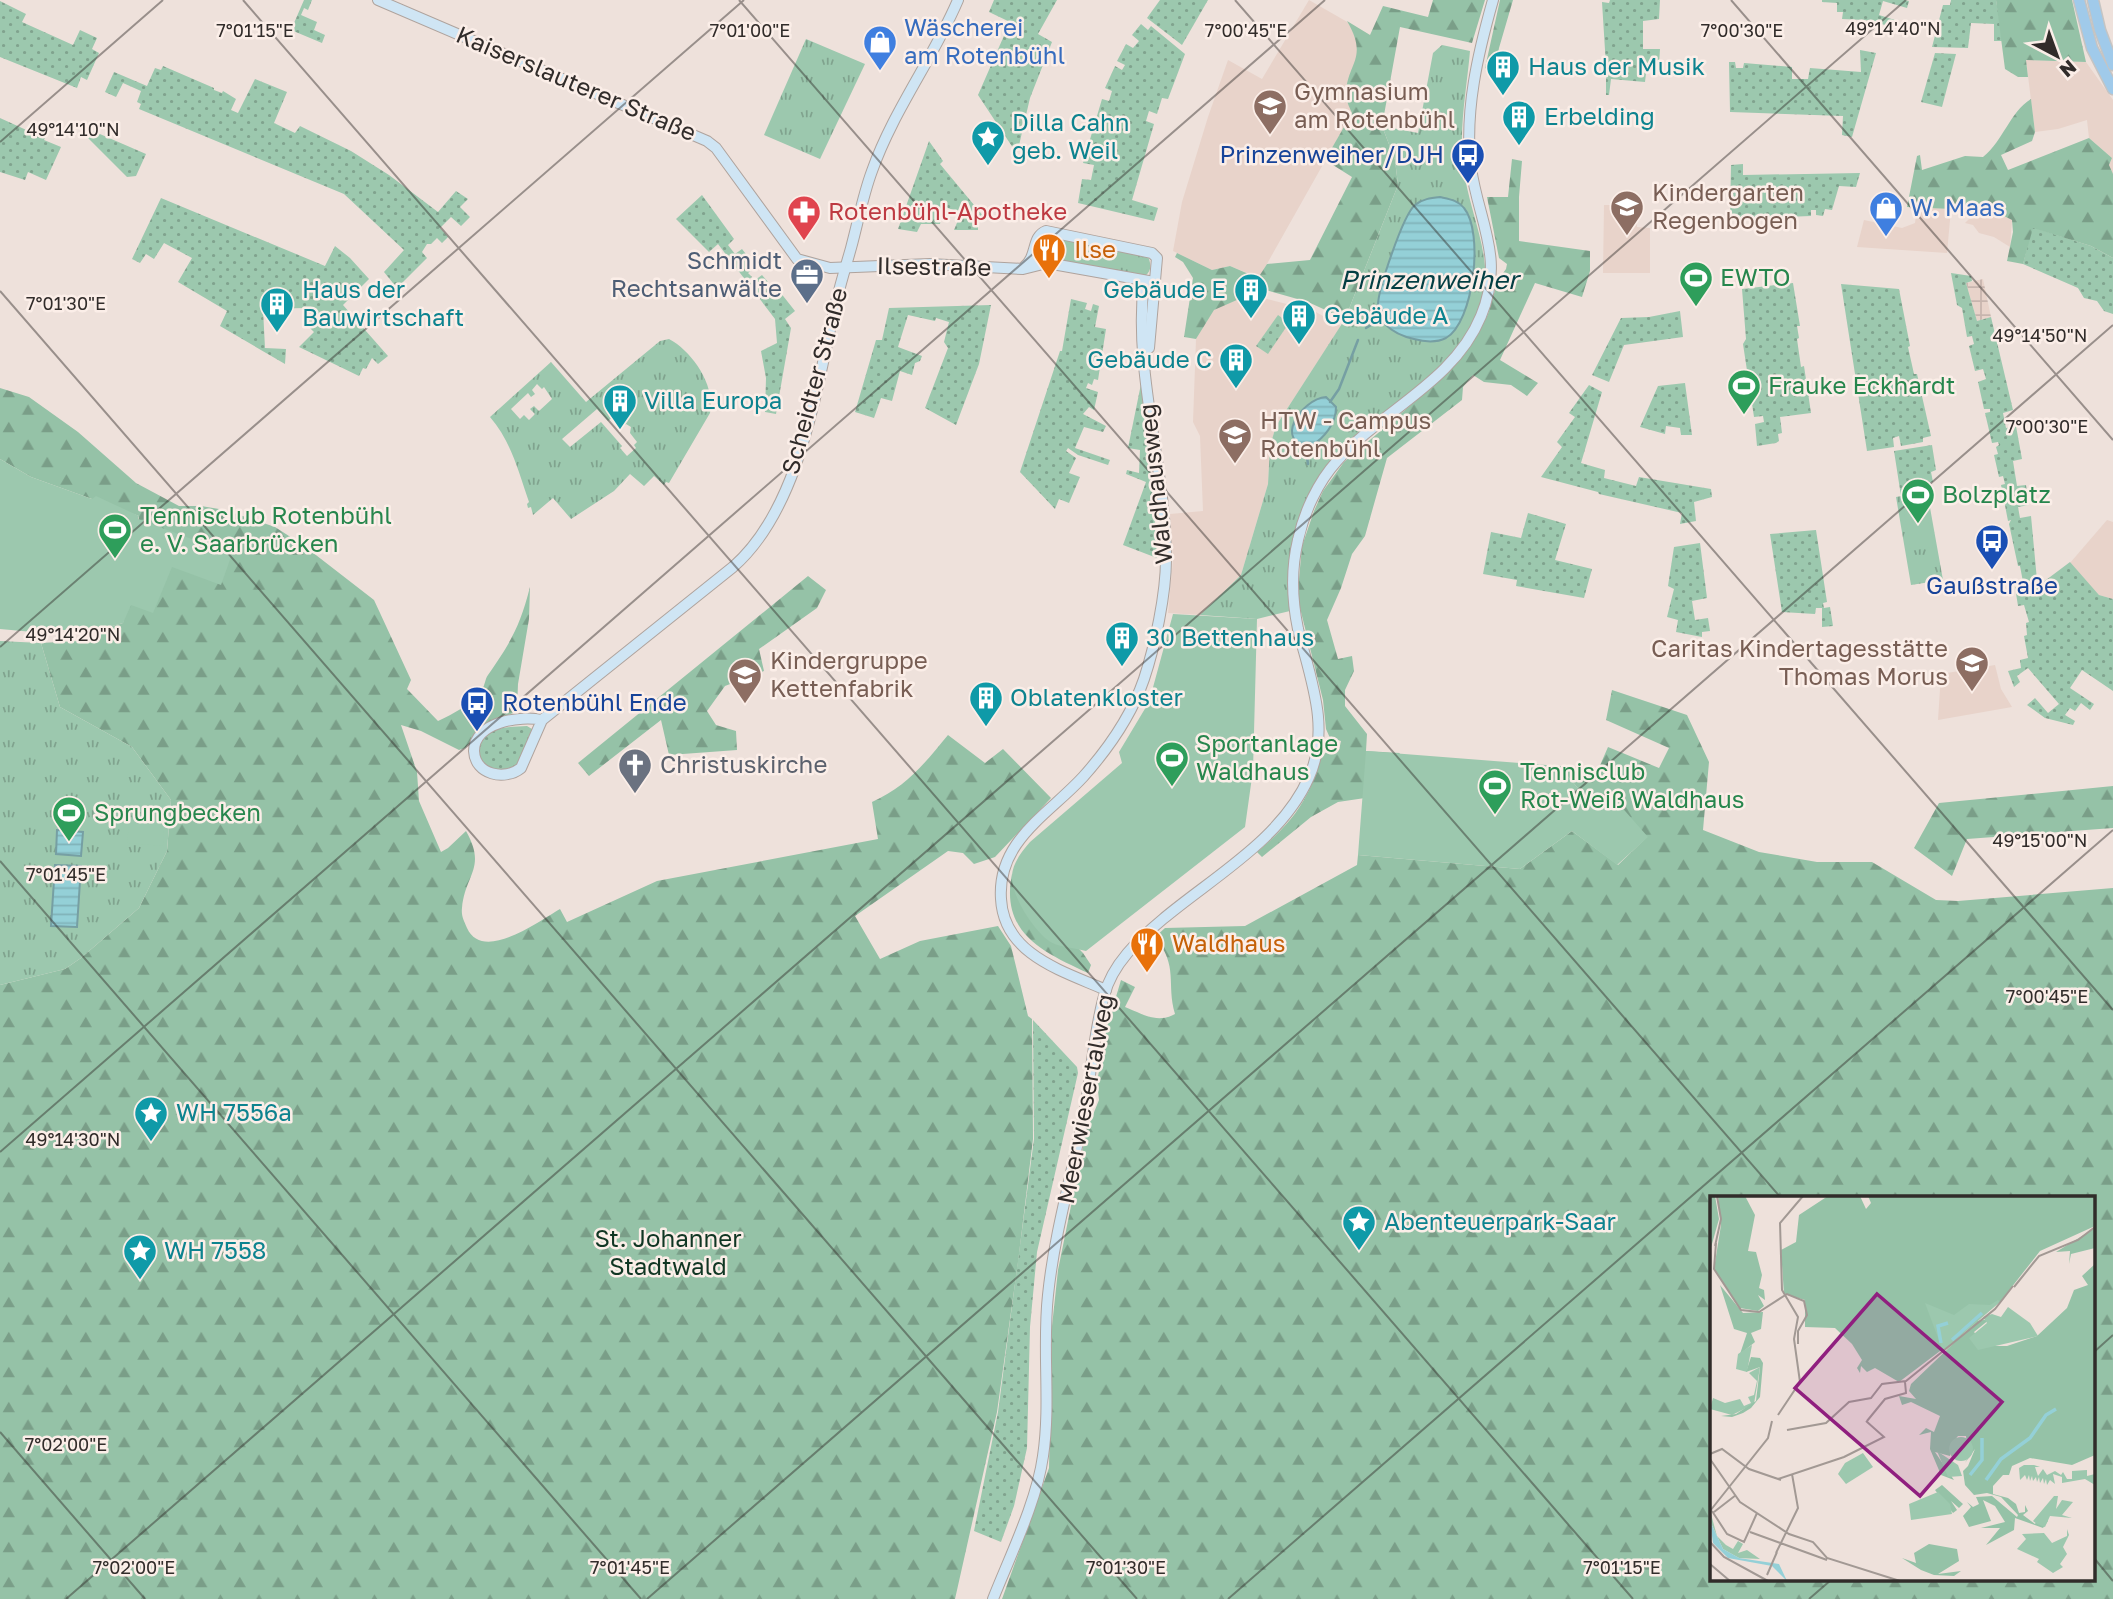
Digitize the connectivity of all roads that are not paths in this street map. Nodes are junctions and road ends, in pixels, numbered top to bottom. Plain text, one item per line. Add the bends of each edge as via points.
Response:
1 (378, 0) edge
2 (958, 0) edge
3 (1493, 0) edge
4 (2079, 0) edge
5 (2093, 0) edge
6 (2113, 65) edge
7 (2113, 89) edge
8 (1036, 261) junction
9 (846, 267) junction
10 (1149, 281) junction
11 (542, 720) junction
12 (1106, 990) junction
13 (993, 1599) edge

1 - 9 main road, Kaiserslauterer Straße via 707,141 797,260 825,268
2 - 9 main road, Scheidter Straße via 873,168
3 - 12 main road, Meerwiesertalweg via 1478,60 1470,139 1471,168 1490,242 1491,280 1483,313 1450,363 1339,458 1318,488 1296,545 1295,610 1319,734 1312,769 1296,803 1275,828 1145,934 1119,965
4 - 7 main road via 2092,48
5 - 6 main road
8 - 9 main road, Ilsestraße via 1023,269 930,264
8 - 10 main road
8 - 10 main road, Waldhausweg via 1040,233 1053,232 1152,253 1157,258
9 - 11 main road, Scheidter Straße via 806,430 765,531 733,566
10 - 12 main road, Waldhausweg via 1148,402 1166,561 1144,678 1101,755 1023,834 1012,848 1001,879 1002,907 1022,946 1046,964
11 - 11 main road, Scheidter Straße via 523,717 486,730 475,745 480,764 492,774 515,772 525,761
12 - 13 main road, Meerwiesertalweg via 1050,1279 1041,1468

